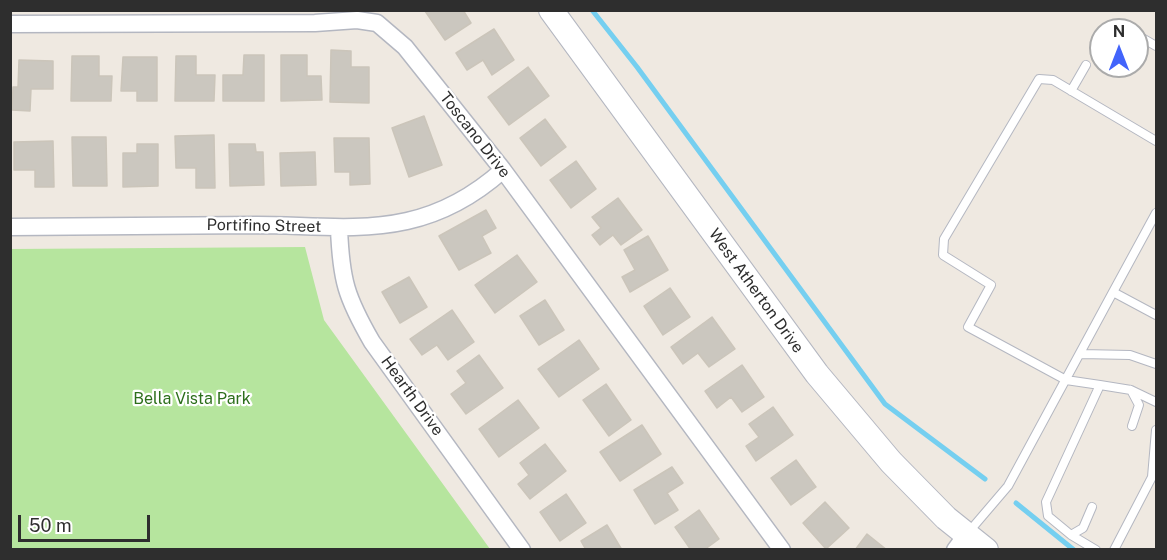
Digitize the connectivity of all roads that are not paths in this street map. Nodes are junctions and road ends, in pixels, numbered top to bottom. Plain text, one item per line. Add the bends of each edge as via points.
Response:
1 (550, 10) edge
2 (10, 24) edge
3 (1086, 64) dead end
4 (1071, 91) junction
5 (1156, 141) edge
6 (502, 170) junction
7 (1156, 213) edge
8 (10, 226) edge
9 (339, 228) junction
10 (1113, 292) junction
11 (1156, 315) edge
12 (1081, 354) junction
13 (1156, 364) edge
14 (1066, 380) junction
15 (1100, 385) junction
16 (1131, 390) junction
17 (1156, 402) edge
18 (1132, 426) dead end
19 (1156, 430) edge
20 (1092, 507) dead end
21 (1071, 535) junction
22 (960, 542) edge
23 (522, 549) edge
24 (783, 549) edge
25 (986, 549) edge
26 (1096, 549) edge
27 (1114, 549) edge

1 - 22 street, West Atherton Drive via 817,375
2 - 6 street, Toscano Drive via 357,20 377,23 405,47
3 - 4 lane
4 - 5 lane
4 - 14 lane via 1053,80 1039,79 944,239 943,255 992,285 968,327
6 - 9 street, Portifino Street via 478,192 432,213 387,225
6 - 24 street, Toscano Drive
7 - 10 lane
8 - 9 street, Portifino Street
9 - 23 street, Hearth Drive via 340,271 353,309 372,342
10 - 11 lane
10 - 12 lane
12 - 13 lane via 1130,355
12 - 14 lane
14 - 15 lane
14 - 22 lane via 1008,486
15 - 16 lane
15 - 21 lane via 1046,502 1048,516
16 - 17 lane
16 - 18 lane via 1139,405
19 - 27 lane via 1152,477
20 - 21 lane via 1083,528
21 - 26 lane
22 - 25 street, West Atherton Drive

